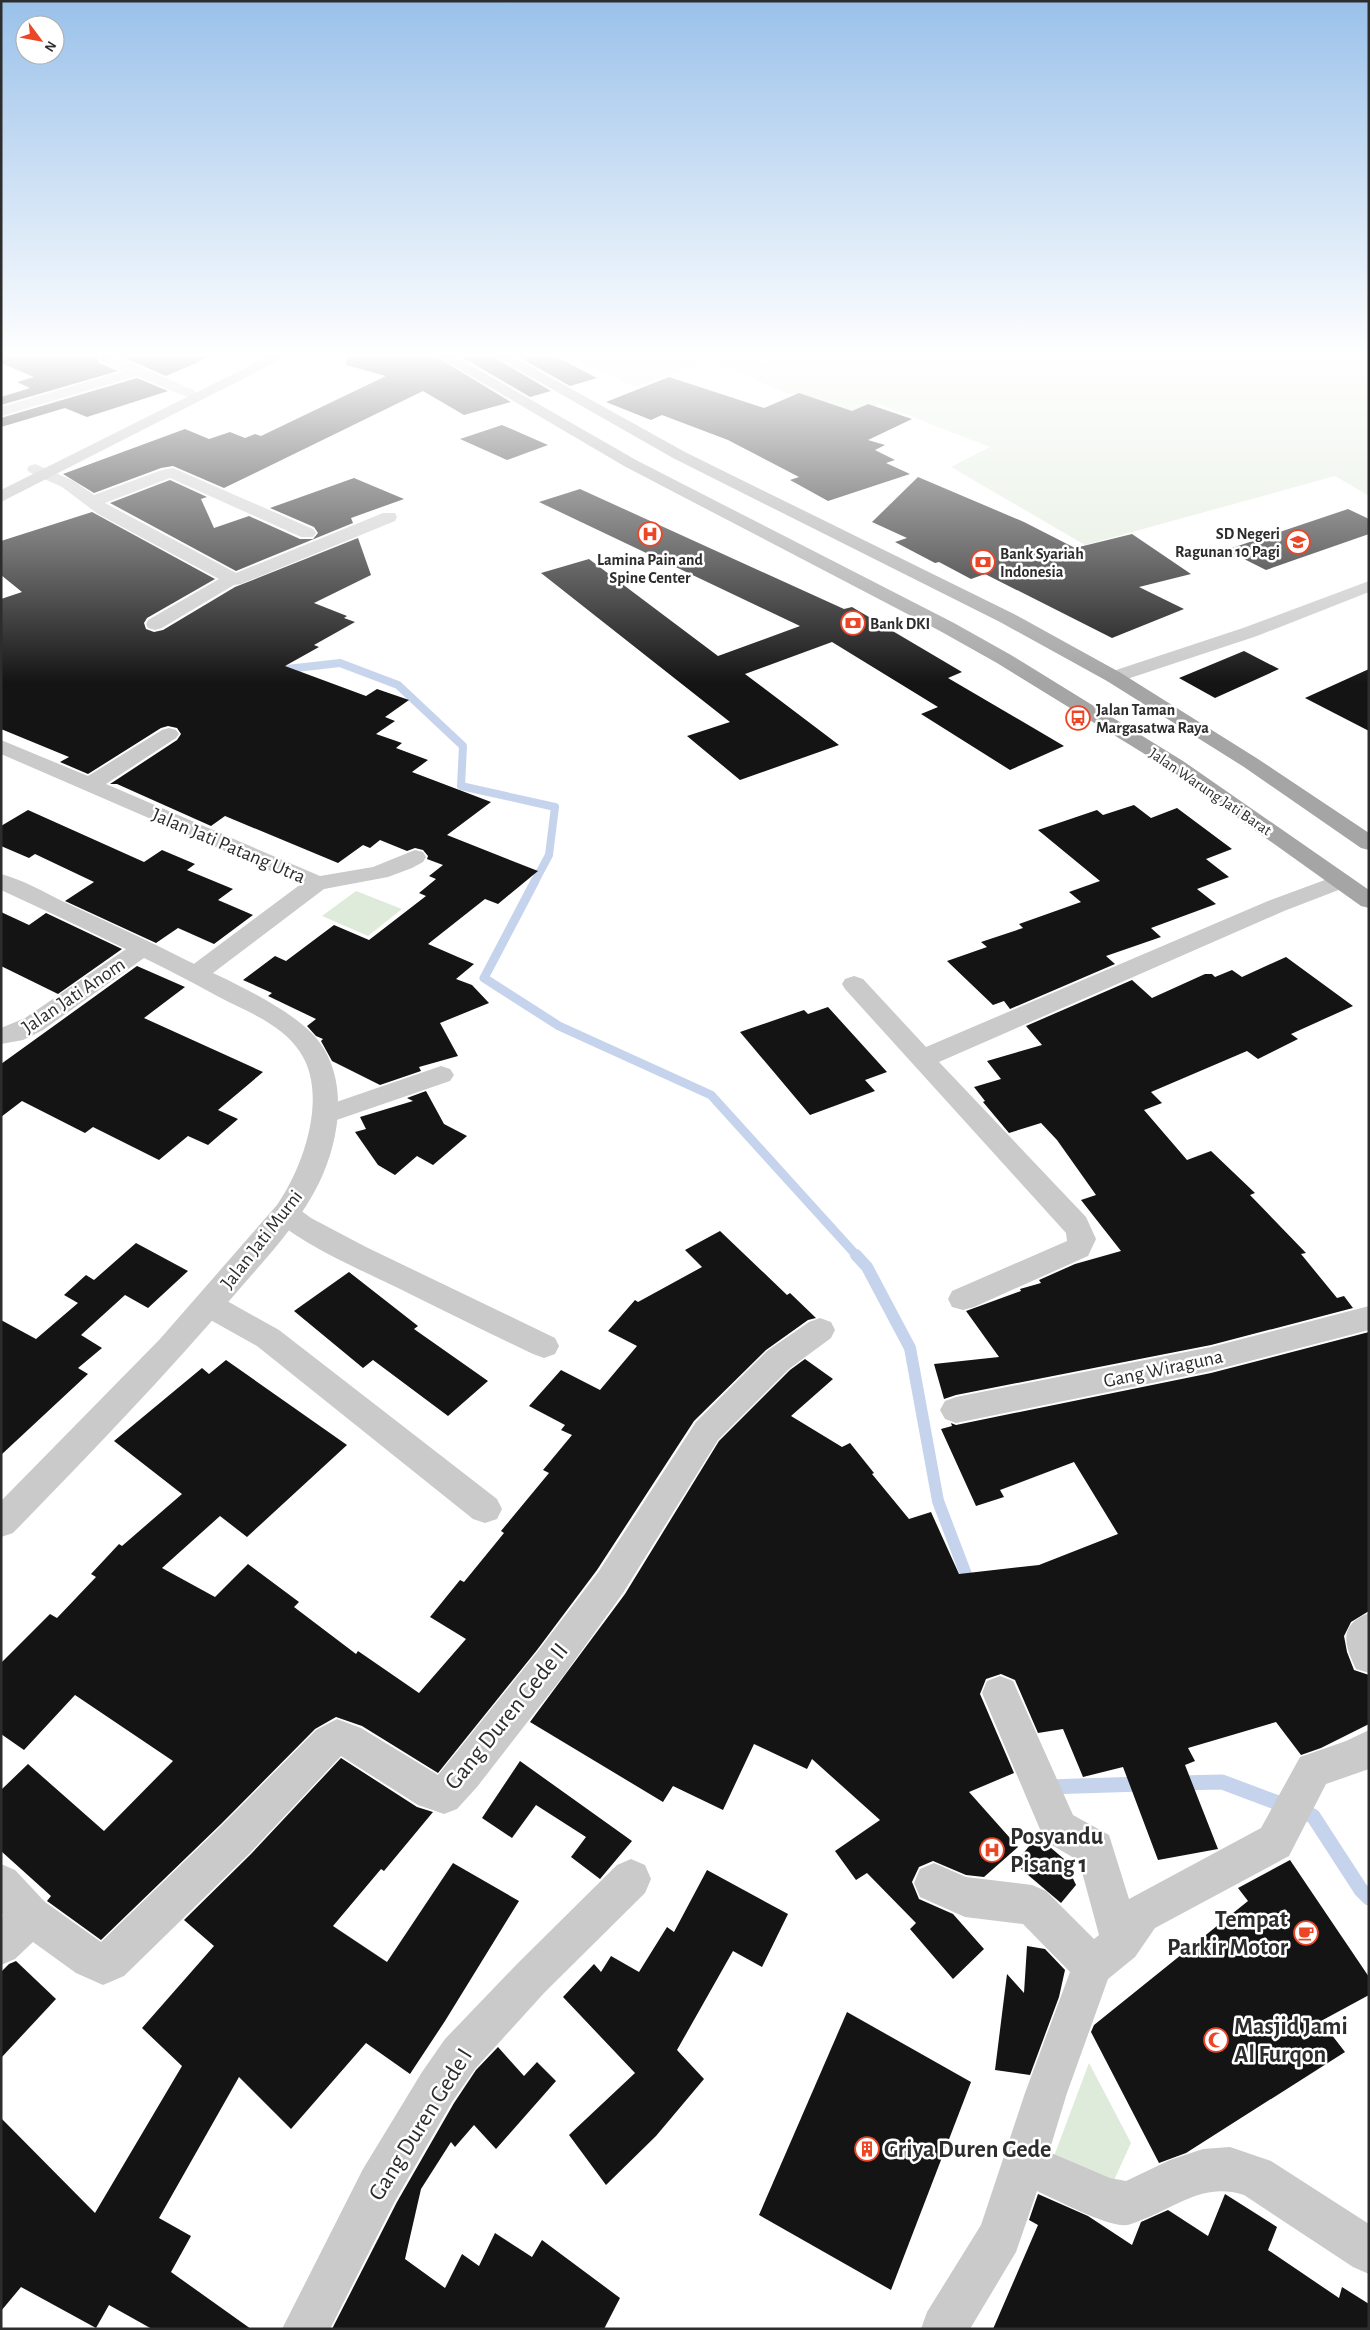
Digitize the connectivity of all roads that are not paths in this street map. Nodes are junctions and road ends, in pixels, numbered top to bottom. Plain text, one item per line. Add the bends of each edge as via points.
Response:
1 (55, 465) edge
2 (631, 465) edge
3 (699, 465) edge
4 (41, 472) junction
5 (3, 492) edge
6 (91, 502) junction
7 (388, 518) dead end
8 (307, 533) dead end
9 (236, 580) junction
10 (1369, 586) edge
11 (155, 624) dead end
12 (1114, 677) junction
13 (168, 734) dead end
14 (1, 746) edge
15 (89, 785) junction
16 (1369, 843) edge
17 (415, 857) dead end
18 (1, 881) edge
19 (1341, 881) junction
20 (317, 883) junction
21 (1369, 901) edge
22 (143, 948) junction
23 (196, 974) junction
24 (854, 984) dead end
25 (1, 1036) edge
26 (922, 1059) junction
27 (441, 1075) dead end
28 (325, 1115) junction
29 (286, 1214) junction
30 (963, 1299) dead end
31 (209, 1305) junction
32 (1369, 1318) edge
33 (820, 1330) dead end
34 (544, 1346) dead end
35 (956, 1410) dead end
36 (485, 1509) dead end
37 (1, 1523) edge
38 (1369, 1629) edge
39 (1369, 1657) edge
40 (1000, 1693) dead end
41 (1369, 1748) edge
42 (630, 1879) dead end
43 (934, 1882) dead end
44 (1, 1884) edge
45 (31, 1916) junction
46 (1, 1946) edge
47 (1107, 1954) junction
48 (1024, 2163) junction
49 (1369, 2251) edge
50 (305, 2329) edge
51 (944, 2329) edge

1 - 4 main road
2 - 19 main road, Jalan Warung Jati Barat via 1004,659 1176,765
3 - 12 main road via 1008,618
4 - 5 main road
4 - 6 street via 68,484
6 - 8 street via 173,473
6 - 9 street
7 - 9 street
9 - 11 street
10 - 12 street via 1250,632
12 - 16 main road via 1252,763
13 - 15 street
14 - 15 street, Jalan Jati Patang Utra
15 - 20 street, Jalan Jati Patang Utra
17 - 20 street via 386,872
18 - 22 street, Jalan Jati Murni
19 - 21 main road, Jalan Warung Jati Barat
19 - 26 street
20 - 23 street, Jalan Jati Patang Utra
22 - 23 street, Jalan Jati Murni
22 - 25 street, Jalan Jati Anom via 34,1024 14,1034
23 - 28 street, Jalan Jati Murni via 281,1020 298,1033 312,1050 320,1071
24 - 26 street
26 - 30 street via 1076,1224 1082,1236 1078,1248
27 - 28 street
28 - 29 street, Jalan Jati Murni via 314,1165
29 - 31 street, Jalan Jati Murni
29 - 34 street via 356,1255
31 - 36 street via 268,1338
31 - 37 street, Jalan Jati Murni via 151,1372
32 - 35 street, Gang Wiraguna via 1210,1359
33 - 45 street, Gang Duren Gede II via 778,1360 707,1431 611,1582 551,1663 444,1796 431,1792 348,1740 337,1738 329,1742 236,1839 110,1962 104,1965 90,1959
38 - 39 street via 1364,1633 1362,1642
40 - 47 street via 1059,1828 1095,1849
41 - 47 street via 1356,1756 1313,1770 1275,1842 1142,1914
42 - 50 street, Gang Duren Gede I via 460,2054 379,2184
43 - 47 street via 965,1897 1032,1905
44 - 45 street
45 - 46 street
47 - 48 street via 1046,2093
48 - 49 street via 1109,2200 1126,2203 1170,2182 1203,2172 1230,2169 1255,2177
48 - 51 street via 1000,2236

